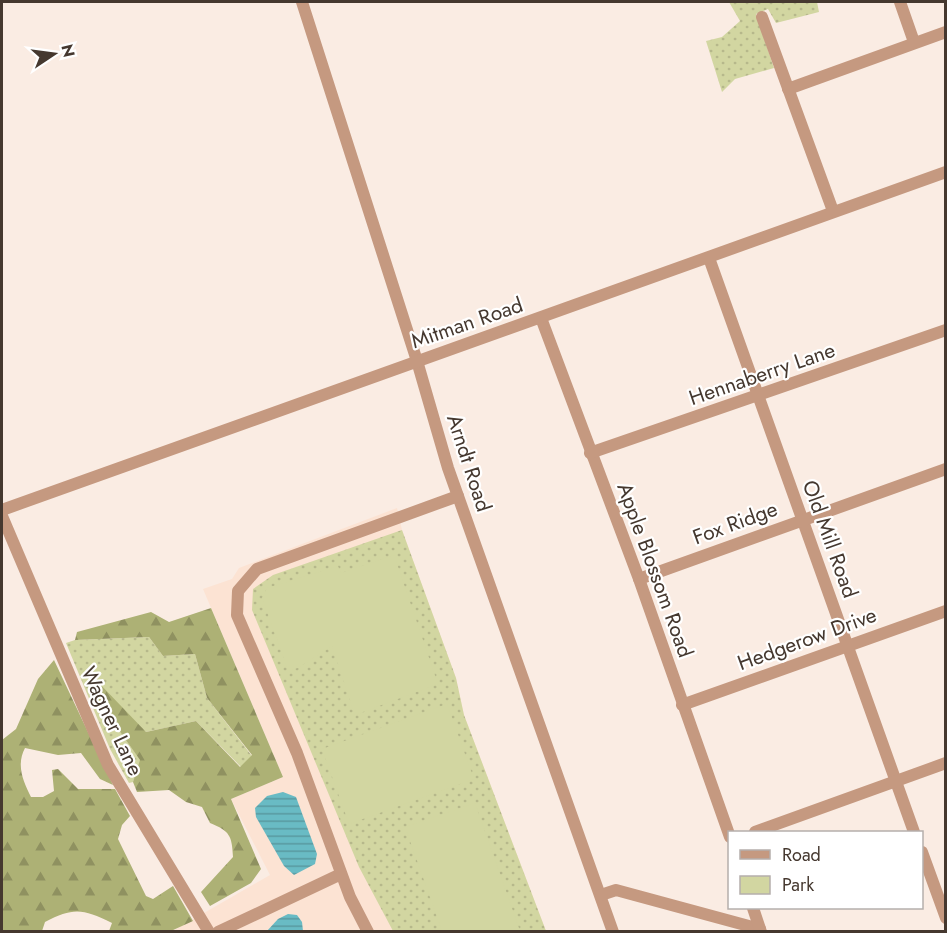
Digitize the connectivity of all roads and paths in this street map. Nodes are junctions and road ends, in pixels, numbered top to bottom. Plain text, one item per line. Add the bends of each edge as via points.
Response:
1 (302, 2) edge
2 (900, 2) edge
3 (762, 17) dead end
4 (945, 32) edge
5 (914, 42) junction
6 (789, 89) junction
7 (945, 172) edge
8 (833, 211) junction
9 (709, 258) junction
10 (541, 318) junction
11 (945, 330) edge
12 (417, 361) junction
13 (759, 396) junction
14 (590, 453) junction
15 (945, 469) edge
16 (458, 496) junction
17 (2, 510) edge
18 (2, 516) edge
19 (801, 519) junction
20 (639, 579) junction
21 (945, 611) edge
22 (848, 645) junction
23 (682, 705) junction
24 (945, 763) edge
25 (896, 782) junction
26 (758, 831) edge
27 (914, 831) edge
28 (728, 834) edge
29 (923, 858) edge
30 (341, 874) junction
31 (601, 895) junction
32 (753, 909) edge
33 (945, 918) edge
34 (760, 930) edge
35 (209, 932) edge
36 (218, 932) edge
37 (368, 932) edge
38 (614, 932) edge

1 - 12 street, Arndt Road
2 - 5 street
3 - 6 street
4 - 5 street
5 - 6 street
6 - 8 street
7 - 8 street, Mitman Road
8 - 9 street, Mitman Road
9 - 10 street, Mitman Road
9 - 13 street, Old Mill Road
10 - 12 street, Mitman Road
10 - 14 street, Apple Blossom Road
11 - 13 street, Hennaberry Lane
12 - 16 street, Arndt Road
12 - 17 street, Mitman Road
13 - 14 street, Hennaberry Lane
13 - 19 street, Old Mill Road
14 - 20 street, Apple Blossom Road
15 - 19 street, Fox Ridge
16 - 30 street via 257,569 238,591 237,615 297,753
16 - 31 street, Arndt Road
18 - 35 street, Wagner Lane via 108,765
19 - 20 street, Fox Ridge
19 - 22 street, Old Mill Road
20 - 23 street, Apple Blossom Road
21 - 22 street, Hedgerow Drive
22 - 23 street, Hedgerow Drive
22 - 25 street, Old Mill Road
23 - 28 street, Apple Blossom Road
24 - 25 street
25 - 26 street
25 - 27 street, Old Mill Road
29 - 33 street
30 - 36 street
30 - 37 street
31 - 34 street via 616,890
31 - 38 street, Arndt Road
32 - 34 street

